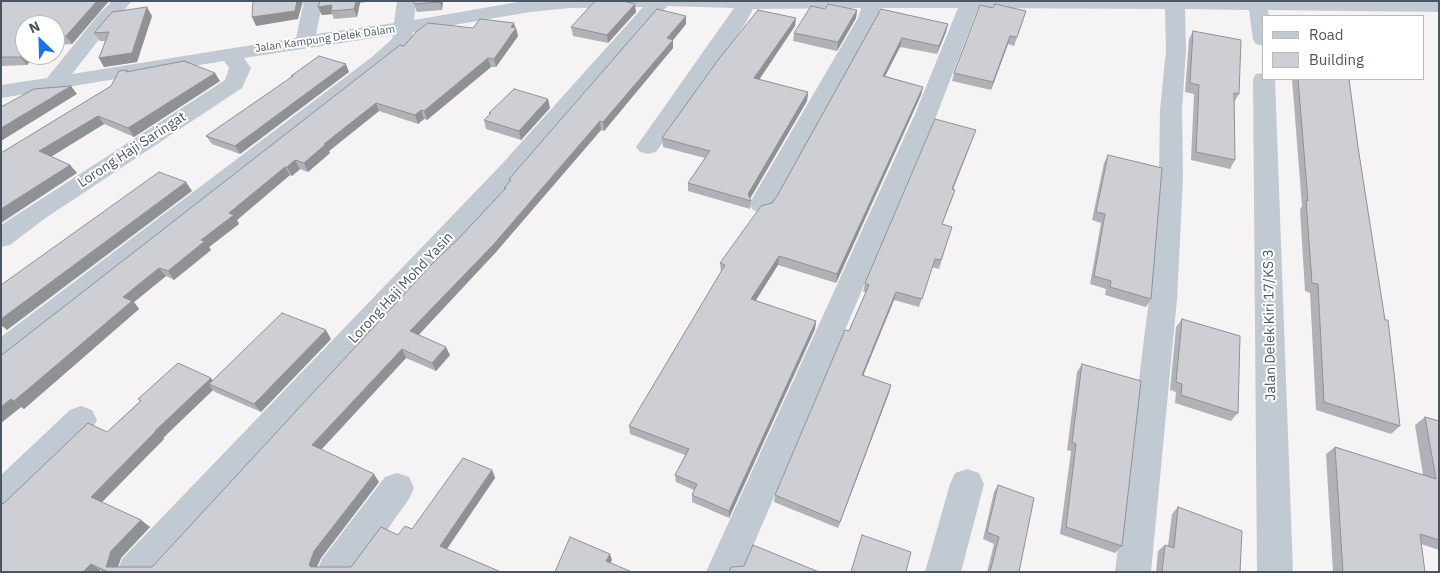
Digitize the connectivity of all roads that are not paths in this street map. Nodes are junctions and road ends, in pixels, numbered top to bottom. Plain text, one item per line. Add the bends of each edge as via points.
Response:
1 (123, 1) edge
2 (314, 1) edge
3 (407, 1) edge
4 (651, 1) edge
5 (663, 1) edge
6 (670, 1) edge
7 (570, 2) edge
8 (841, 2) edge
9 (872, 2) edge
10 (1003, 2) edge
11 (1082, 2) edge
12 (747, 3) junction
13 (970, 3) junction
14 (1183, 3) edge
15 (1257, 3) edge
16 (1439, 6) edge
17 (483, 8) edge
18 (402, 28) junction
19 (1262, 29) edge
20 (304, 41) junction
21 (227, 54) junction
22 (112, 73) junction
23 (1264, 80) edge
24 (53, 84) junction
25 (1, 92) edge
26 (96, 96) edge
27 (648, 147) dead end
28 (762, 204) edge
29 (1, 238) edge
30 (1, 353) edge
31 (81, 420) dead end
32 (967, 484) dead end
33 (397, 488) dead end
34 (1, 498) edge
35 (135, 572) edge
36 (335, 572) edge
37 (724, 572) edge
38 (943, 572) edge
39 (1133, 572) edge
40 (1275, 572) edge

1 - 24 street
2 - 20 street
3 - 18 street
4 - 7 street, Jalan Kampung Delek Dalam
5 - 35 street, Lorong Haji Mohd Yasin via 650,11 510,171
6 - 12 street
7 - 17 street, Jalan Kampung Delek Dalam
8 - 9 street
8 - 12 street
9 - 13 street
9 - 28 street via 868,18
10 - 11 street
10 - 13 street
11 - 14 street
12 - 27 street
13 - 37 street via 926,114
14 - 15 street
14 - 39 street via 1171,110 1163,299
15 - 16 street
15 - 19 street
17 - 18 street, Jalan Kampung Delek Dalam
18 - 20 street, Jalan Kampung Delek Dalam
18 - 30 street via 402,41 379,60
20 - 21 street, Jalan Kampung Delek Dalam
21 - 22 street, Jalan Kampung Delek Dalam
21 - 29 street, Lorong Haji Saringat via 240,68 234,83
22 - 24 street, Jalan Kampung Delek Dalam
22 - 26 street via 108,88
23 - 40 street, Jalan Delek Kiri 17/KS 3
24 - 25 street, Jalan Kampung Delek Dalam
31 - 34 street
32 - 38 street
33 - 36 street

